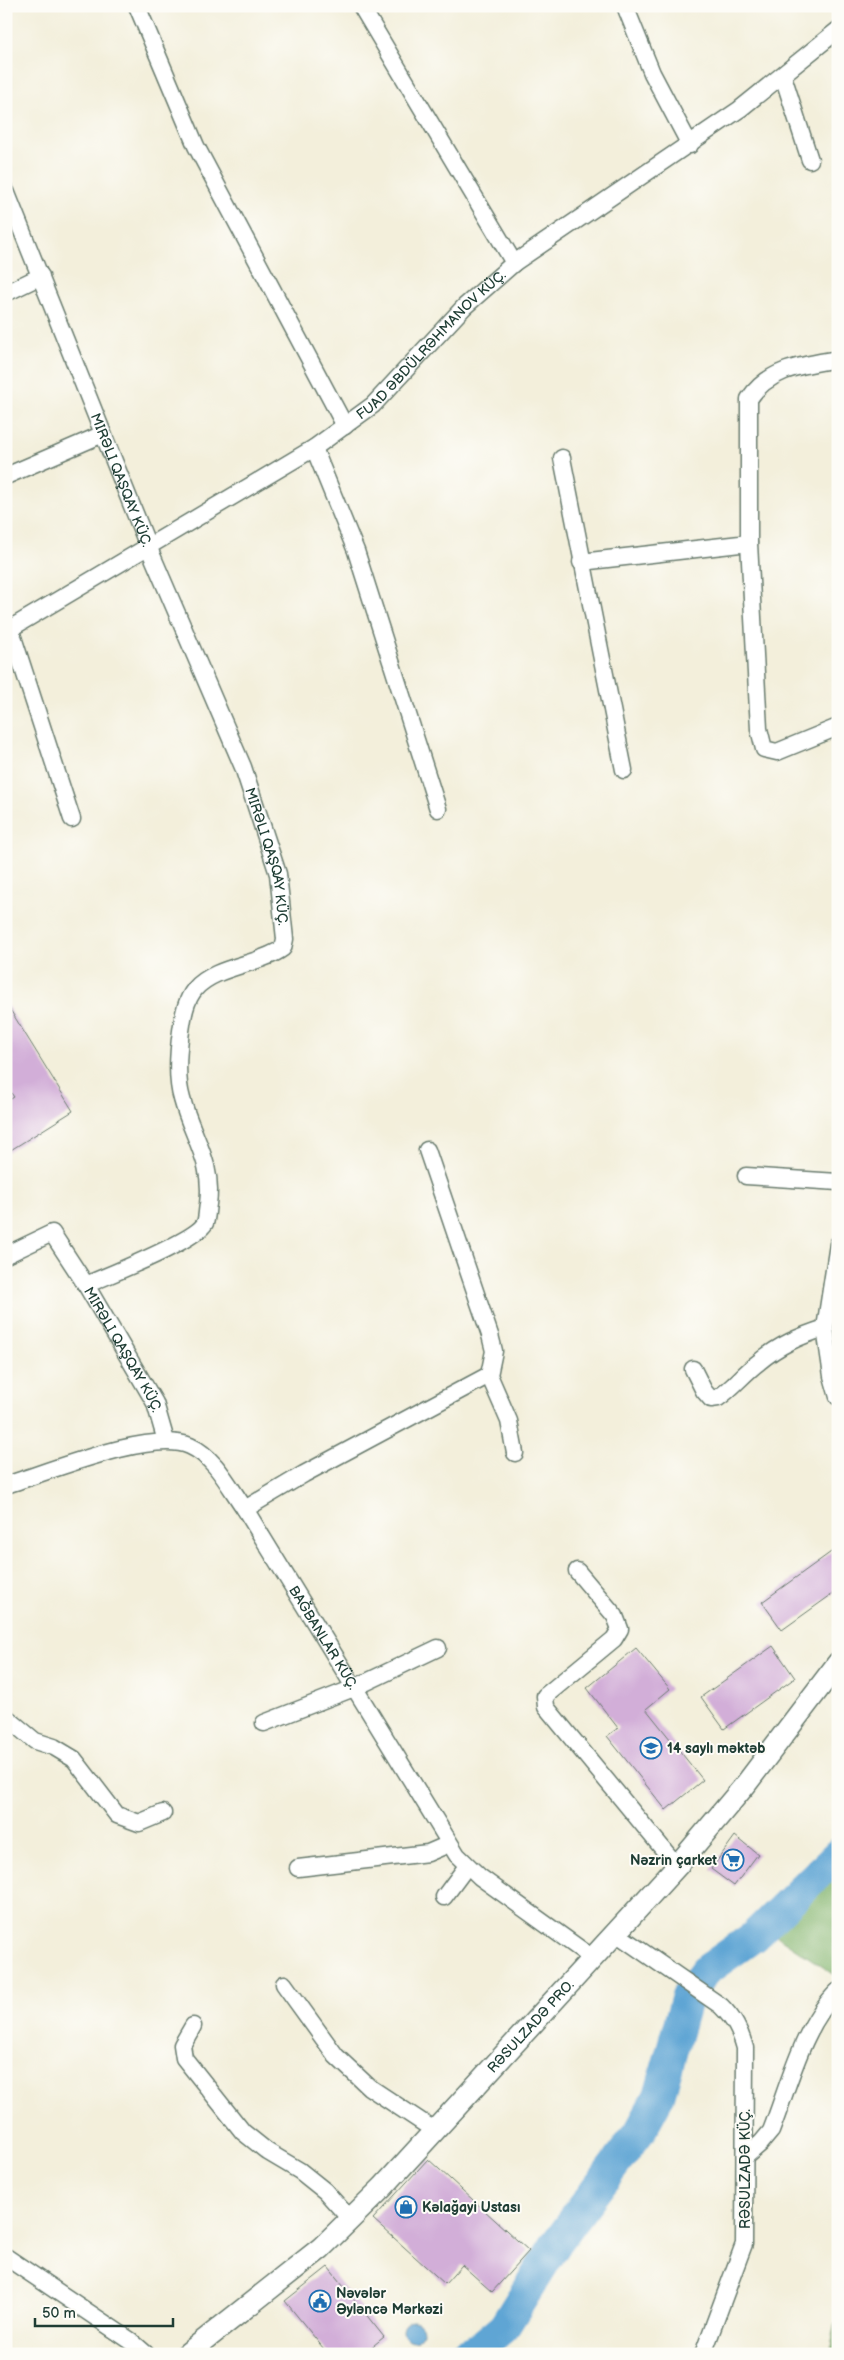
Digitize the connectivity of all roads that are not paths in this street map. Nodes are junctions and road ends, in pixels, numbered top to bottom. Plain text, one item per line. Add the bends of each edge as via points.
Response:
1 (136, 6) edge
2 (361, 6) edge
3 (624, 6) edge
4 (838, 30) edge
5 (783, 76) junction
6 (690, 145) junction
7 (810, 160) dead end
8 (6, 191) edge
9 (514, 263) junction
10 (41, 276) junction
11 (6, 293) edge
12 (838, 359) edge
13 (345, 426) junction
14 (103, 434) junction
15 (314, 448) junction
16 (562, 458) dead end
17 (6, 476) edge
18 (749, 543) junction
19 (148, 546) junction
20 (581, 562) junction
21 (8, 630) edge
22 (838, 727) edge
23 (624, 770) dead end
24 (438, 808) dead end
25 (72, 819) dead end
26 (427, 1150) dead end
27 (746, 1176) dead end
28 (838, 1182) edge
29 (838, 1244) edge
30 (6, 1255) edge
31 (86, 1285) junction
32 (825, 1328) junction
33 (694, 1369) dead end
34 (489, 1375) junction
35 (838, 1397) edge
36 (166, 1441) junction
37 (515, 1453) dead end
38 (6, 1486) edge
39 (245, 1509) junction
40 (577, 1572) dead end
41 (438, 1648) dead end
42 (838, 1663) edge
43 (354, 1688) junction
44 (6, 1717) edge
45 (264, 1723) dead end
46 (163, 1813) dead end
47 (449, 1844) junction
48 (467, 1866) junction
49 (677, 1866) junction
50 (298, 1868) dead end
51 (444, 1897) dead end
52 (617, 1934) junction
53 (594, 1959) junction
54 (284, 1984) dead end
55 (838, 1991) edge
56 (193, 2026) dead end
57 (434, 2130) junction
58 (745, 2157) junction
59 (351, 2220) junction
60 (6, 2257) edge
61 (146, 2354) edge
62 (187, 2354) edge
63 (703, 2354) edge

1 - 13 street via 196,146
2 - 9 street
3 - 6 street via 652,73
4 - 5 street, FUAD ƏBDÜLRƏHMANOV KÜÇ.
5 - 6 street, FUAD ƏBDÜLRƏHMANOV KÜÇ.
5 - 7 street
6 - 9 street, FUAD ƏBDÜLRƏHMANOV KÜÇ. via 618,190
8 - 10 street, MIRƏLI QAŞQAY KÜÇ.
9 - 13 street, FUAD ƏBDÜLRƏHMANOV KÜÇ. via 464,307 393,386
10 - 11 street
10 - 14 street, MIRƏLI QAŞQAY KÜÇ.
12 - 18 street via 795,367 771,377 757,387 749,399
13 - 15 street, FUAD ƏBDÜLRƏHMANOV KÜÇ.
14 - 17 street
14 - 19 street, MIRƏLI QAŞQAY KÜÇ.
15 - 19 street, FUAD ƏBDÜLRƏHMANOV KÜÇ.
15 - 24 street via 356,551
16 - 20 street
18 - 20 street
18 - 22 street via 759,730 764,750 777,752
19 - 21 street, FUAD ƏBDÜLRƏHMANOV KÜÇ.
19 - 31 street, MIRƏLI QAŞQAY KÜÇ. via 244,768 278,874 285,939 283,948 274,954 213,976 195,988 184,1008 179,1050 182,1098 205,1157 209,1191 205,1223 191,1237
20 - 23 street
21 - 25 street
26 - 34 street via 490,1334 494,1351
27 - 28 street
29 - 32 street
30 - 31 street via 52,1233
31 - 36 street, MIRƏLI QAŞQAY KÜÇ. via 154,1403
32 - 33 street via 780,1346 718,1398 711,1399 704,1391
32 - 35 street
34 - 37 street via 509,1421
34 - 39 street
36 - 38 street, BAĞBANLAR KÜÇ. via 129,1446
36 - 39 street, BAĞBANLAR KÜÇ. via 190,1446 210,1460
39 - 43 street, BAĞBANLAR KÜÇ.
40 - 49 street via 616,1616 620,1629 614,1639 545,1696 546,1707
41 - 43 street
42 - 49 street, RƏSULZADƏ PRO. via 746,1784
43 - 45 street
43 - 47 street, BAĞBANLAR KÜÇ.
44 - 46 street via 35,1741 54,1747 74,1759 117,1815 139,1822
47 - 48 street, BAĞBANLAR KÜÇ.
47 - 50 street via 428,1853
48 - 51 street
48 - 53 street, BAĞBANLAR KÜÇ.
49 - 52 street, RƏSULZADƏ PRO.
52 - 53 street, RƏSULZADƏ PRO.
52 - 58 street, RƏSULZADƏ KÜÇ. via 704,1993 734,2018 745,2048
53 - 57 street, RƏSULZADƏ PRO.
54 - 57 street via 342,2062 368,2087
55 - 58 street via 813,2023 771,2131
56 - 59 street via 182,2045 184,2058 226,2110 244,2132 325,2191
57 - 59 street, RƏSULZADƏ PRO.
58 - 63 street, RƏSULZADƏ KÜÇ. via 744,2244
59 - 62 street, RƏSULZADƏ PRO. via 321,2248
60 - 61 street

